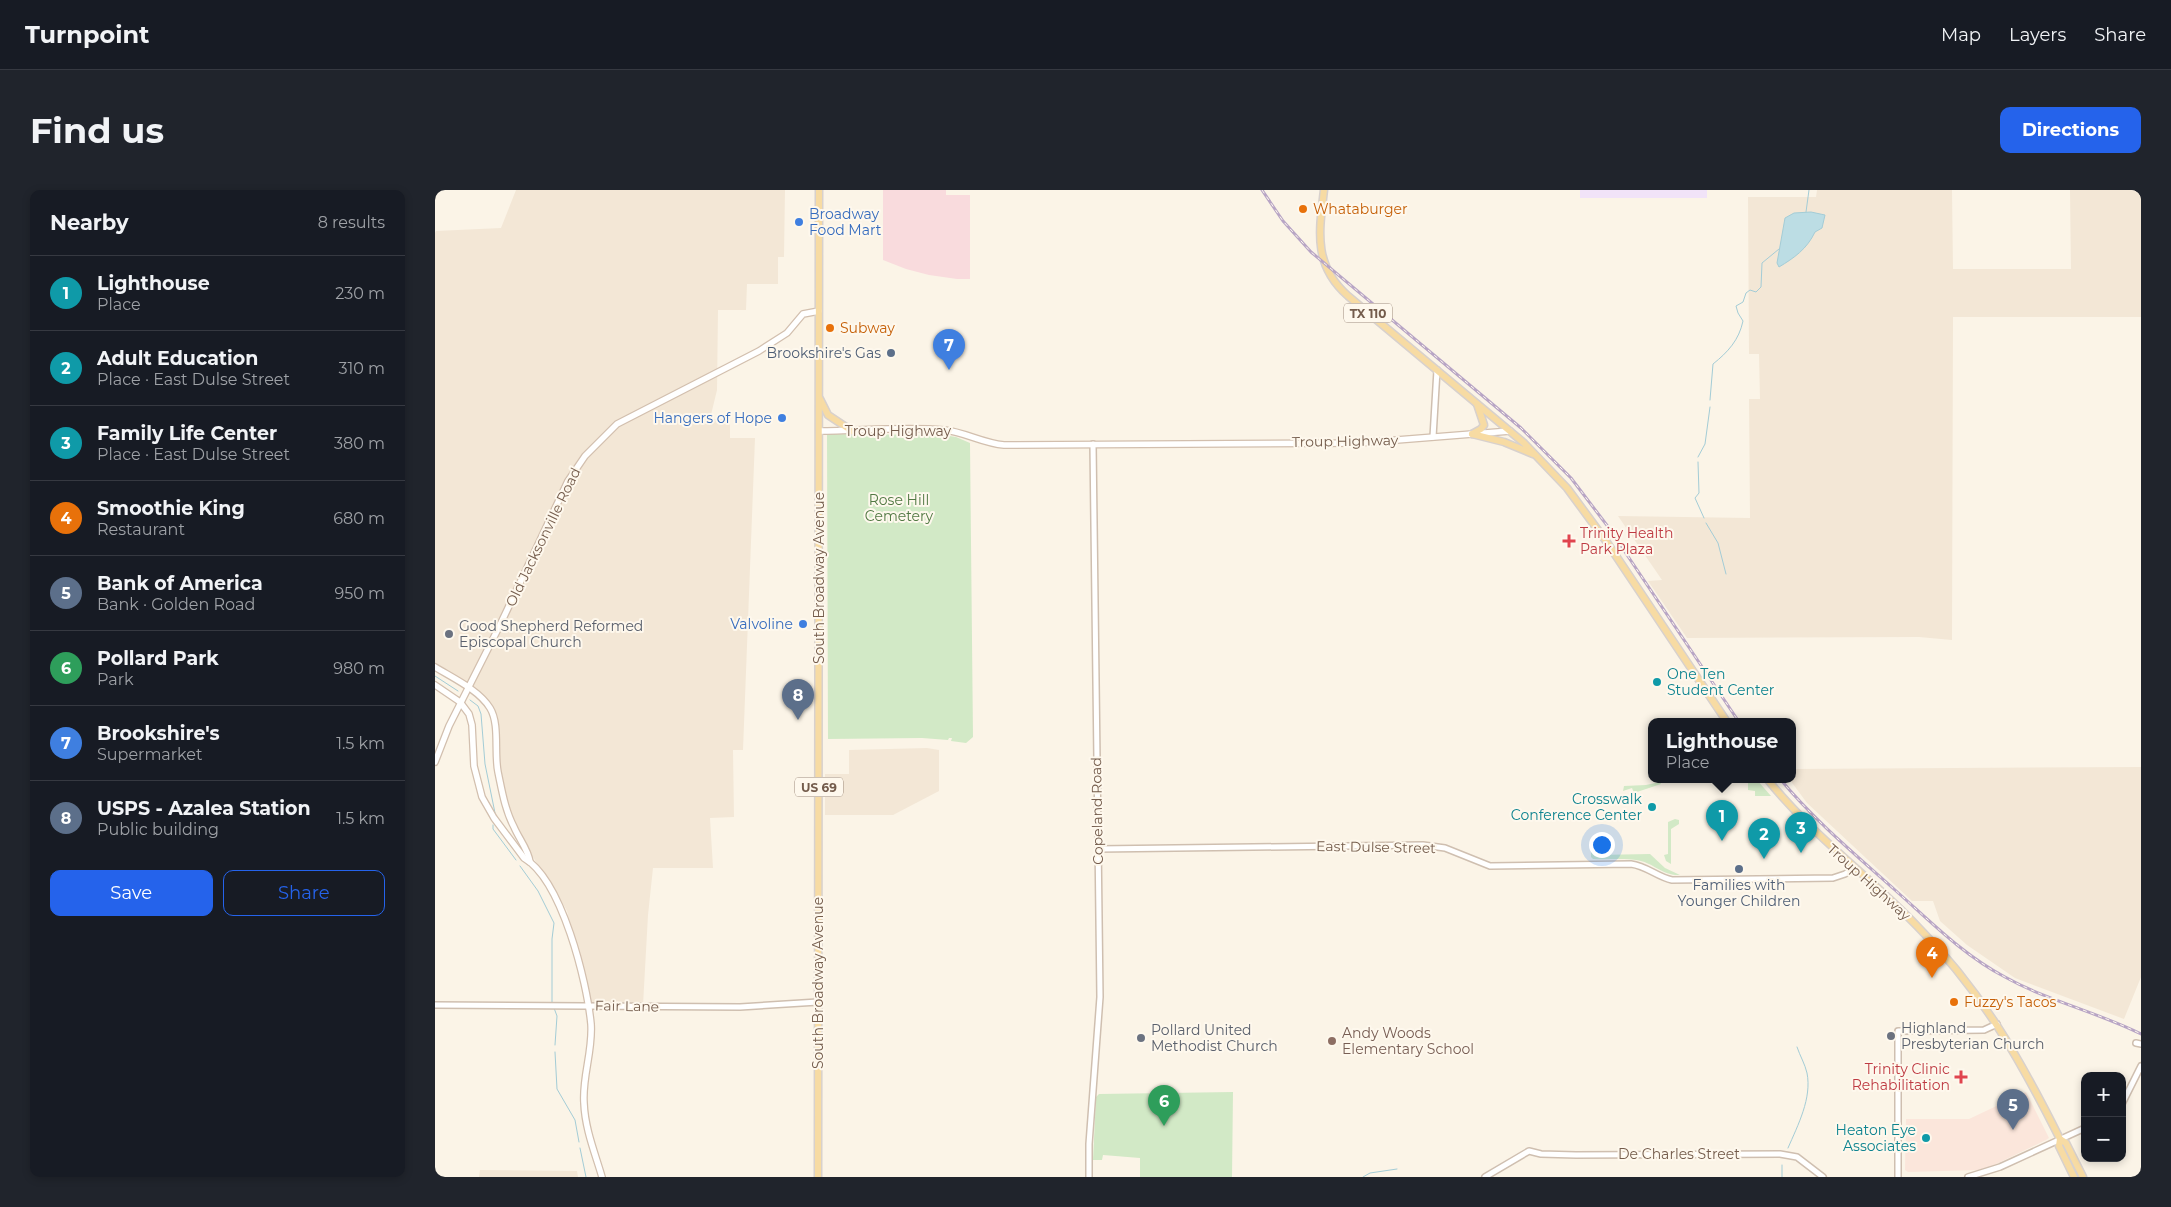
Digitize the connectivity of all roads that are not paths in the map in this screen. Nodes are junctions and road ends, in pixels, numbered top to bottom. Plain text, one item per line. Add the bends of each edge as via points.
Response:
1 (819, 190) edge
2 (1324, 190) edge
3 (819, 311) junction
4 (1437, 370) junction
5 (819, 397) junction
6 (1476, 403) junction
7 (819, 431) junction
8 (851, 431) junction
9 (1510, 431) junction
10 (1472, 434) junction
11 (1433, 437) junction
12 (1093, 444) junction
13 (1536, 456) junction
14 (435, 667) edge
15 (435, 685) edge
16 (468, 688) junction
17 (461, 702) junction
18 (1724, 718) edge
19 (435, 762) edge
20 (1771, 783) edge
21 (1098, 849) junction
22 (530, 862) junction
23 (1853, 868) junction
24 (818, 1002) junction
25 (435, 1005) edge
26 (588, 1006) junction
27 (1997, 1024) junction
28 (2141, 1066) edge
29 (2126, 1096) edge
30 (2081, 1130) edge
31 (2060, 1139) junction
32 (602, 1177) edge
33 (818, 1177) edge
34 (1089, 1177) edge
35 (1485, 1177) edge
36 (1823, 1177) edge
37 (1898, 1177) edge
38 (1968, 1177) edge
39 (2075, 1177) edge
40 (2083, 1177) edge

1 - 3 main road, South Broadway Avenue / US 69
2 - 4 main road, TX 110 via 1320,243 1323,260 1333,280
3 - 5 main road, South Broadway Avenue / US 69
3 - 16 main road, Old Jacksonville Road via 806,312 787,333 759,351 617,424 594,445 568,481
4 - 6 main road, TX 110
4 - 11 street
5 - 7 main road, South Broadway Avenue / US 69
5 - 8 main road via 828,415
6 - 9 main road, TX 110
6 - 10 main road via 1484,425
7 - 8 main road, Troup Highway
7 - 24 main road, South Broadway Avenue / US 69
8 - 12 main road, Troup Highway via 942,430 962,432 994,444
9 - 10 main road, Troup Highway
9 - 13 main road, TX 110
10 - 11 main road, Troup Highway
10 - 13 main road via 1504,442
11 - 12 main road, Troup Highway via 1359,443
12 - 21 street, Copeland Road
13 - 18 main road via 1579,504
14 - 16 main road
15 - 17 main road
16 - 17 main road, Old Jacksonville Road
16 - 22 main road via 480,696 493,712 497,770 514,828 529,854
17 - 19 main road, Old Jacksonville Road
17 - 22 main road via 472,721 474,766 482,797 494,818
20 - 23 main road, Troup Highway
21 - 23 street, East Dulse Street via 1423,845 1452,850 1490,866 1631,864 1646,867 1672,880 1833,878
21 - 34 street, Copeland Road via 1100,1001
22 - 26 main road via 553,893 562,913
23 - 27 main road, Troup Highway via 1917,925
24 - 26 street, Fair Lane via 740,1007
24 - 33 main road, South Broadway Avenue / US 69
25 - 26 street, Fair Lane
26 - 32 main road via 591,1035 584,1105
27 - 31 main road, Troup Highway
27 - 37 street via 1984,1030 1898,1031
28 - 29 street
30 - 31 street
31 - 38 street via 2001,1167
31 - 39 main road, Troup Highway via 2059,1146
31 - 40 main road, Troup Highway via 2066,1143
35 - 36 street, De Charles Street via 1529,1151 1576,1155 1780,1154 1797,1157

